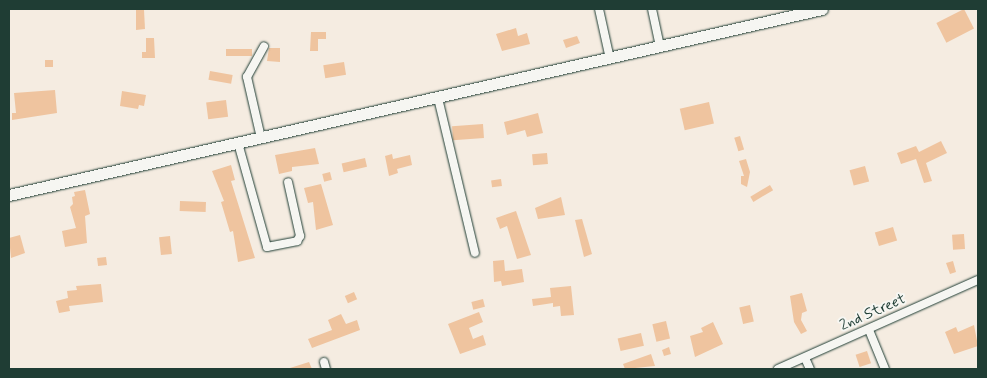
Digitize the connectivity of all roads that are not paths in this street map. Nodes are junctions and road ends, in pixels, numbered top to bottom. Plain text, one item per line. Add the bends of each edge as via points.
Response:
1 (599, 9) edge
2 (652, 9) edge
3 (822, 9) edge
4 (264, 46) dead end
5 (660, 47) junction
6 (610, 59) junction
7 (438, 98) junction
8 (260, 138) junction
9 (238, 143) junction
10 (288, 182) dead end
11 (9, 195) edge
12 (474, 253) dead end
13 (978, 280) edge
14 (868, 330) junction
15 (805, 358) junction
16 (778, 369) edge
17 (810, 369) edge
18 (885, 369) edge

1 - 6 street
2 - 5 street
3 - 5 main road
4 - 8 street via 247,77
5 - 6 main road
6 - 7 main road
7 - 8 main road
7 - 12 street
8 - 9 main road
9 - 10 street via 267,247 297,241 300,236
9 - 11 main road
13 - 14 street, 2nd Street
14 - 15 street, 2nd Street
14 - 18 street
15 - 16 street, 2nd Street
15 - 17 street

